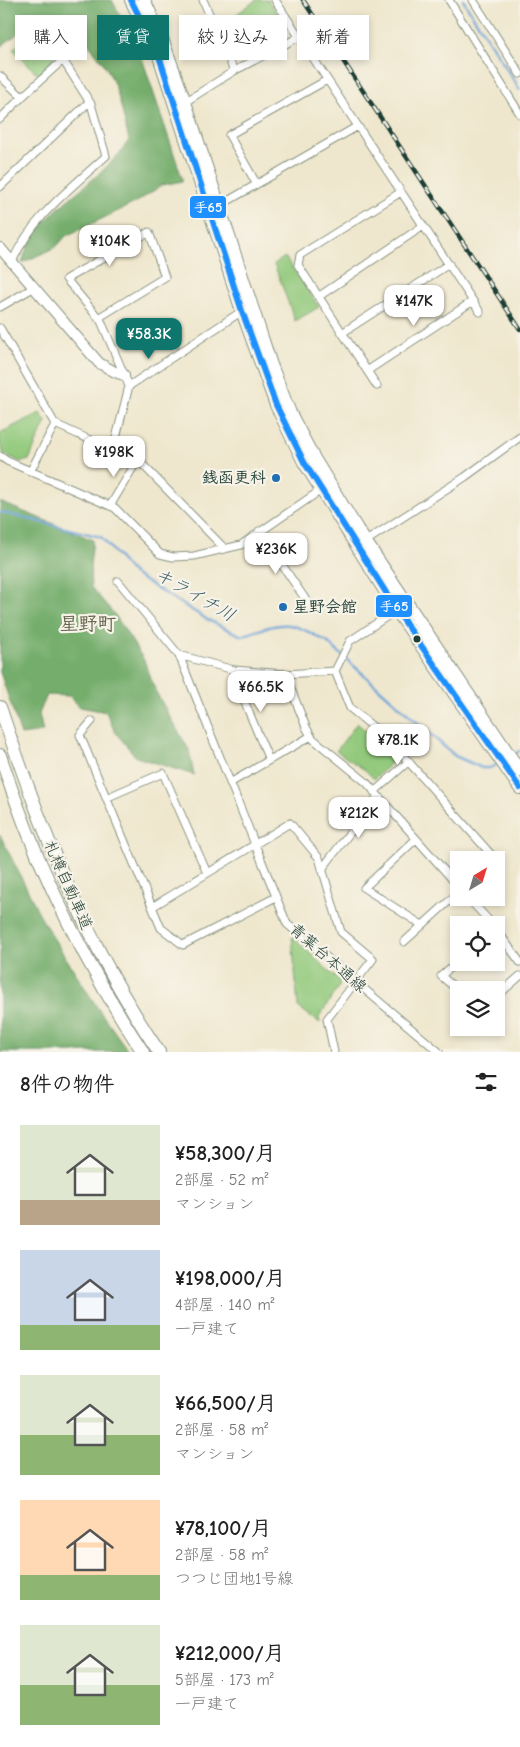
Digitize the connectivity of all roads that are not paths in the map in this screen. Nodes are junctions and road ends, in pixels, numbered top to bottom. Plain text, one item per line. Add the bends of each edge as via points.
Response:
1 (131, 0) edge
2 (144, 0) edge
3 (204, 0) edge
4 (275, 0) edge
5 (449, 0) edge
6 (473, 0) edge
7 (297, 34) edge
8 (297, 38) edge
9 (63, 60) joint
10 (315, 60) edge
11 (234, 71) junction
12 (520, 74) edge
13 (0, 76) edge
14 (328, 80) junction
15 (22, 98) junction
16 (89, 102) junction
17 (185, 102) junction
18 (520, 114) edge
19 (0, 119) edge
20 (358, 126) junction
21 (256, 183) junction
22 (0, 187) edge
23 (401, 192) junction
24 (219, 206) junction
25 (423, 226) junction
26 (0, 248) edge
27 (12, 262) junction
28 (449, 264) junction
29 (33, 288) junction
30 (318, 297) junction
31 (473, 301) junction
32 (0, 307) edge
33 (242, 311) junction
34 (480, 312) dead end
35 (98, 318) junction
36 (0, 328) edge
37 (342, 333) junction
38 (367, 371) junction
39 (124, 374) junction
40 (129, 386) junction
41 (377, 386) dead end
42 (55, 424) junction
43 (520, 437) edge
44 (113, 450) junction
45 (0, 456) edge
46 (137, 461) junction
47 (30, 472) junction
48 (321, 490) junction
49 (110, 506) junction
50 (259, 531) junction
51 (362, 544) junction
52 (225, 548) junction
53 (118, 580) dead end
54 (310, 606) dead end
55 (401, 607) junction
56 (179, 655) junction
57 (234, 670) junction
58 (335, 672) junction
59 (285, 674) junction
60 (0, 707) edge
61 (92, 720) dead end
62 (311, 736) junction
63 (0, 755) edge
64 (269, 760) junction
65 (409, 761) junction
66 (513, 766) edge
67 (230, 783) junction
68 (520, 788) edge
69 (376, 794) junction
70 (106, 798) junction
71 (416, 839) junction
72 (254, 845) junction
73 (488, 851) edge
74 (322, 869) junction
75 (207, 874) junction
76 (450, 877) edge
77 (276, 897) junction
78 (450, 900) edge
79 (475, 906) edge
80 (152, 907) junction
81 (485, 916) edge
82 (422, 925) junction
83 (505, 941) edge
84 (404, 942) dead end
85 (520, 962) edge
86 (450, 968) edge
87 (520, 976) edge
88 (357, 982) junction
89 (450, 984) edge
90 (505, 989) edge
91 (142, 1052) edge
92 (159, 1052) edge
93 (334, 1052) edge
94 (439, 1052) edge

1 - 33 highway via 159,56
2 - 17 highway
3 - 11 street
4 - 7 street
5 - 18 street
6 - 12 street
8 - 11 street
9 - 15 street
9 - 16 street
10 - 14 street
11 - 17 street
13 - 15 street
14 - 20 street
14 - 21 street via 229,135
15 - 19 street
16 - 22 street
16 - 27 street via 106,156 43,213
17 - 24 highway
20 - 21 street
20 - 23 street
21 - 24 street
23 - 25 street
23 - 30 street via 300,255 298,265
24 - 51 highway via 290,413
25 - 28 street
25 - 30 street
26 - 27 street
27 - 29 street
28 - 31 street
28 - 37 street
29 - 32 street
29 - 39 street via 98,363
30 - 37 street
31 - 34 street
31 - 38 street
33 - 40 street
33 - 48 highway via 276,405
35 - 35 street via 66,279 148,232 165,277
35 - 39 street
36 - 42 street
37 - 38 street
38 - 41 street
39 - 40 street
40 - 44 street
42 - 44 street
42 - 47 street
43 - 51 street
44 - 46 street
45 - 47 street
46 - 49 street
46 - 52 street
47 - 49 street
48 - 50 street
48 - 51 highway
49 - 52 street via 160,554 173,558
50 - 52 street via 240,545
50 - 54 street
51 - 55 highway
53 - 56 street, 青葉台本通線
55 - 58 street via 350,641
55 - 66 highway
56 - 57 street
56 - 67 street, 青葉台本通線
57 - 59 street
57 - 64 street via 234,678
58 - 59 street
58 - 65 street via 350,708
59 - 62 street
60 - 92 highway, 札樽自動車道 via 33,805 67,889 99,952
61 - 70 street via 80,736
62 - 64 street
62 - 69 street
63 - 91 highway, 札樽自動車道 via 17,807 87,958
64 - 67 street
65 - 69 street
65 - 73 street
66 - 68 highway
67 - 72 street, 青葉台本通線
69 - 71 street
69 - 74 street
70 - 75 street via 163,773
70 - 80 street
71 - 76 street
71 - 82 street via 364,888
72 - 74 street via 290,823 319,858
72 - 75 street
72 - 77 street, 青葉台本通線
74 - 88 street via 341,932 373,959
75 - 80 street
77 - 80 street via 183,945 161,928
77 - 88 street, 青葉台本通線 via 287,924
78 - 82 street
79 - 81 street
82 - 84 street
83 - 85 street
86 - 89 street via 440,976
87 - 90 street
88 - 93 street via 327,1019
88 - 94 street, 青葉台本通線

